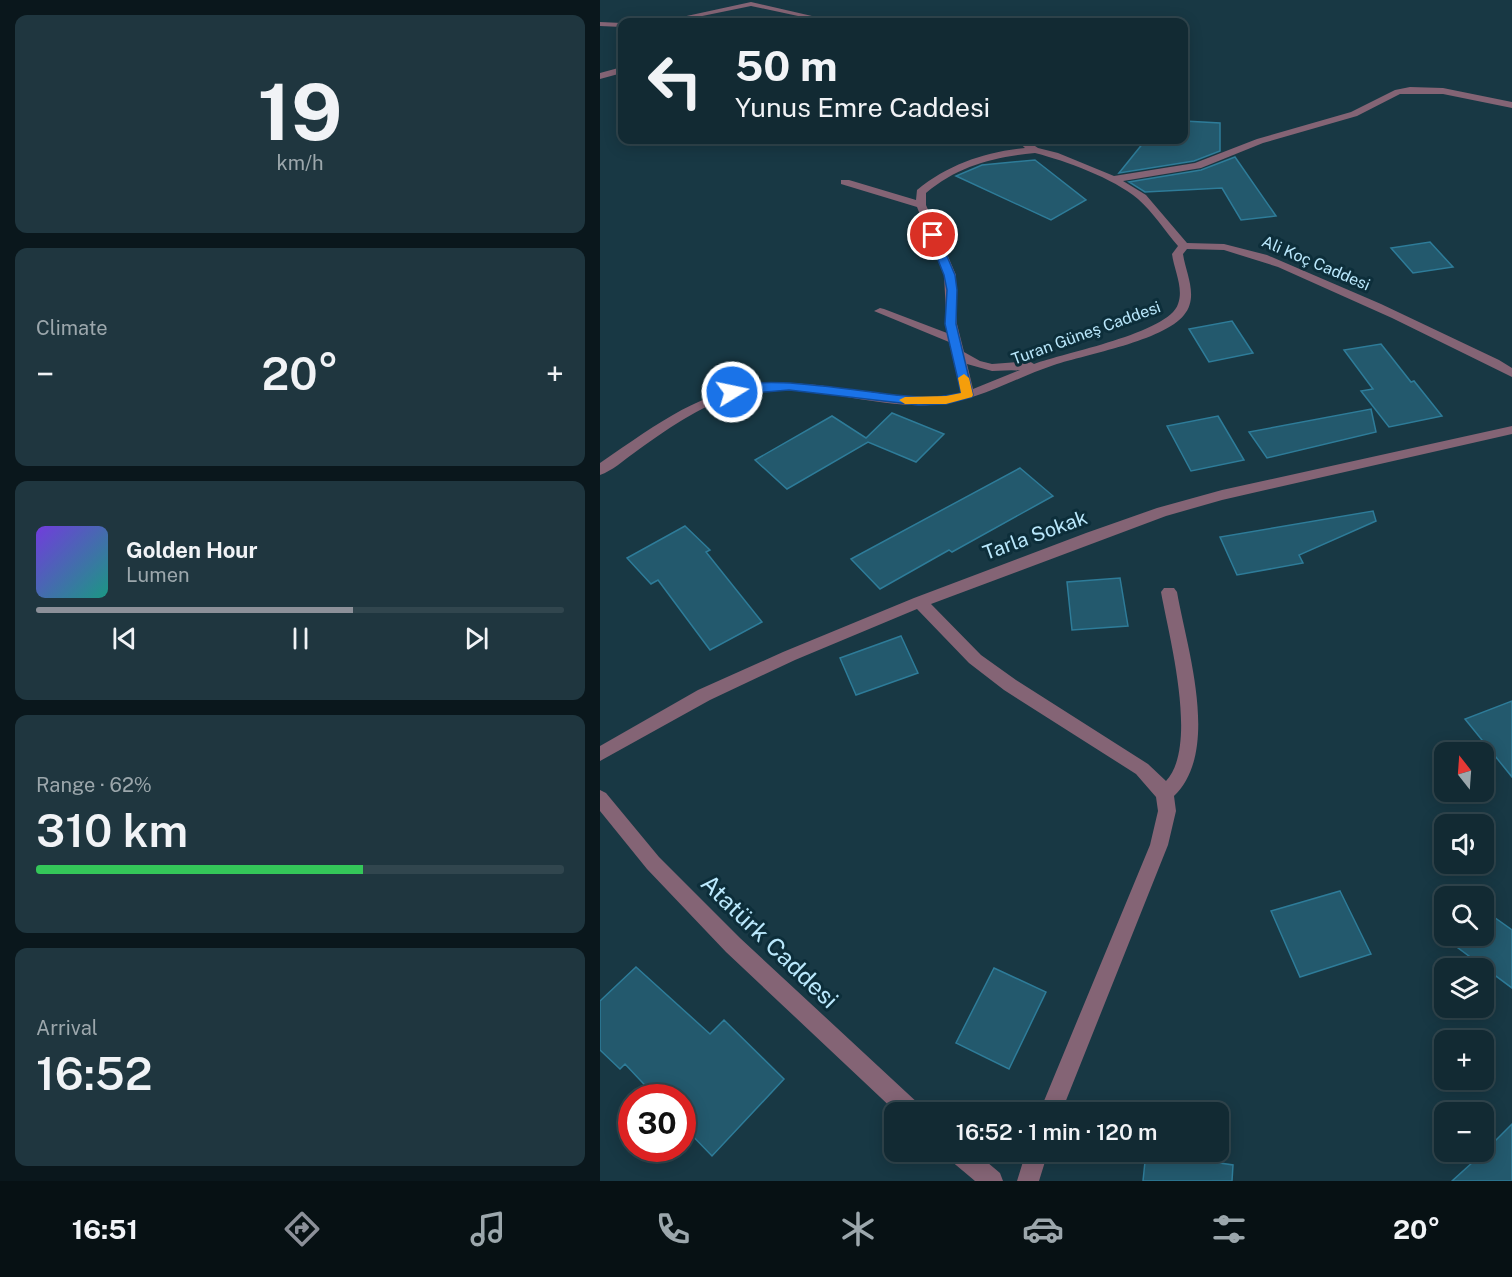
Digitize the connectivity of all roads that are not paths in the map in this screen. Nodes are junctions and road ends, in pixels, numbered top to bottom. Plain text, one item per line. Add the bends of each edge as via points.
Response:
1 (704, 15) junction
2 (686, 18) edge
3 (700, 18) edge
4 (816, 18) edge
5 (600, 24) edge
6 (618, 25) edge
7 (618, 71) edge
8 (600, 76) edge
9 (1512, 105) edge
10 (1026, 144) edge
11 (1035, 150) junction
12 (1113, 179) junction
13 (846, 183) dead end
14 (921, 205) junction
15 (1184, 246) junction
16 (880, 311) dead end
17 (955, 340) junction
18 (958, 354) junction
19 (1047, 363) junction
20 (1512, 374) edge
21 (968, 395) junction
22 (1512, 430) edge
23 (600, 470) edge
24 (1169, 591) dead end
25 (919, 602) junction
26 (600, 754) edge
27 (1164, 794) junction
28 (600, 798) edge
29 (900, 1102) edge
30 (1054, 1102) edge
31 (970, 1162) edge
32 (1034, 1162) edge
33 (992, 1181) edge
34 (1028, 1181) edge

1 - 2 street
1 - 3 street
1 - 4 street via 751,4
5 - 6 street
7 - 8 street
9 - 12 street via 1443,91 1398,92 1354,114 1260,141 1197,166
10 - 11 street
11 - 12 street
11 - 14 street via 1005,152 947,171 921,192
12 - 15 street via 1150,204
13 - 14 street
14 - 17 street via 950,275
15 - 19 street, Turan Güneş Caddesi via 1177,254 1186,293 1178,316 1158,328
15 - 20 street, Ali Koç Caddesi via 1212,245 1271,260 1386,311
16 - 17 street
17 - 18 street
18 - 19 street via 970,363 989,368
18 - 21 street
19 - 21 street, Turan Güneş Caddesi
21 - 23 street, Turan Güneş Caddesi via 918,401 789,386 732,392 706,403
22 - 25 street, Tarla Sokak via 1162,512
24 - 27 street via 1190,735 1185,768
25 - 26 street, Tarla Sokak via 704,695
25 - 27 street via 975,659 1142,769 1160,784
27 - 30 street via 1167,819 1159,845
28 - 29 street, Atatürk Caddesi via 653,863 733,945
31 - 33 street
32 - 34 street

